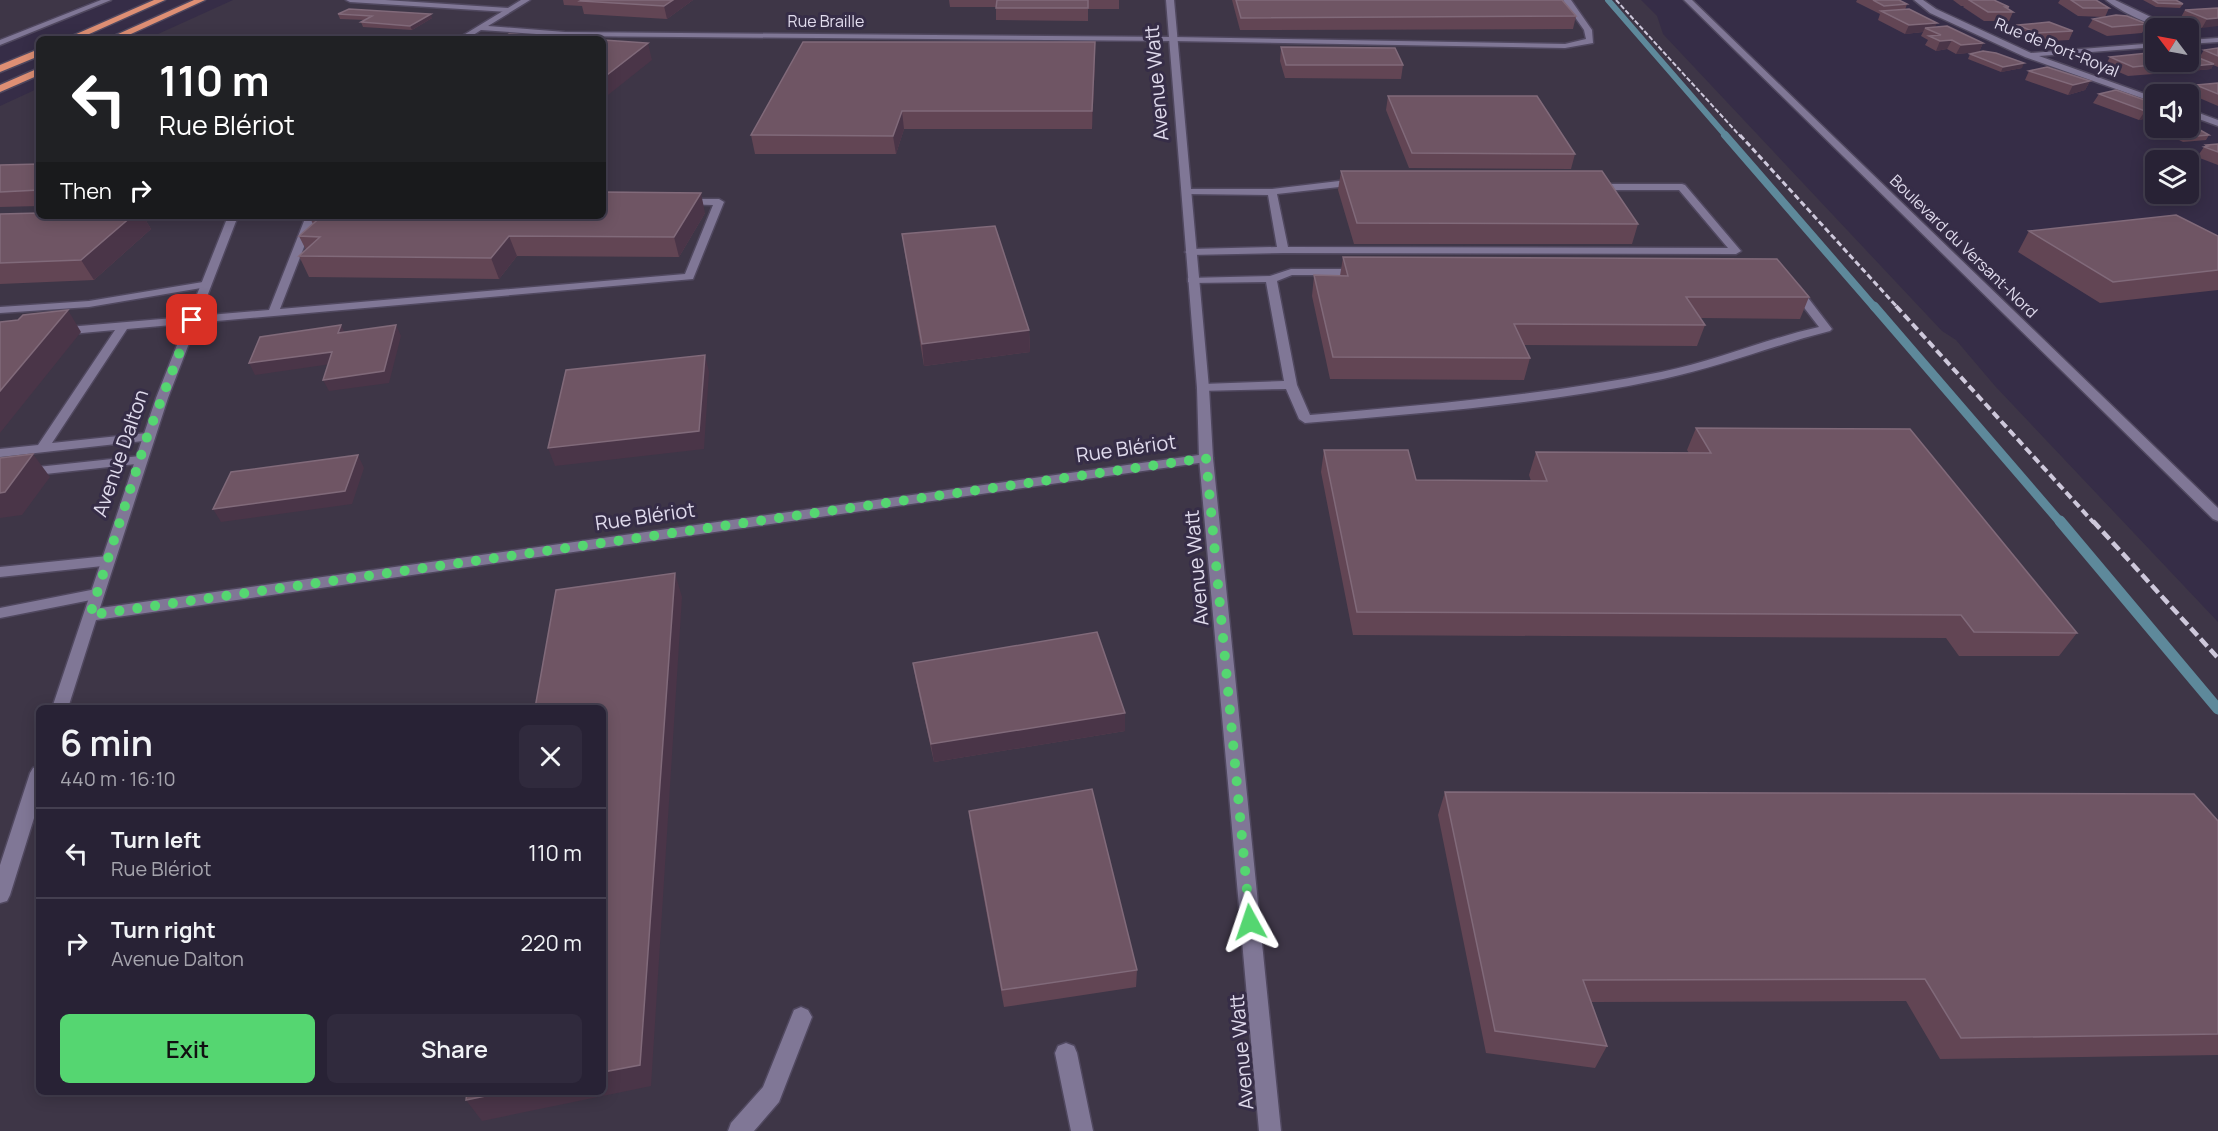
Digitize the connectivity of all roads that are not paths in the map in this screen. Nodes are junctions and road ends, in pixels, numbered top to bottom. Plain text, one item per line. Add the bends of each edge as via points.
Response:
1 (107, 0) edge
2 (161, 0) edge
3 (201, 0) edge
4 (350, 0) edge
5 (489, 0) edge
6 (526, 0) edge
7 (1170, 0) edge
8 (1567, 0) edge
9 (1688, 0) edge
10 (1917, 0) edge
11 (2110, 0) edge
12 (474, 8) junction
13 (508, 10) junction
14 (2145, 18) edge
15 (479, 28) junction
16 (77, 36) edge
17 (119, 36) edge
18 (466, 36) edge
19 (1173, 39) junction
20 (2218, 40) edge
21 (2201, 41) edge
22 (0, 43) edge
23 (2145, 46) edge
24 (36, 53) edge
25 (2028, 55) junction
26 (0, 69) edge
27 (36, 72) edge
28 (0, 89) edge
29 (2145, 97) edge
30 (2199, 116) edge
31 (2218, 123) edge
32 (1374, 185) edge
33 (1587, 187) edge
34 (1187, 191) junction
35 (1272, 192) junction
36 (673, 202) edge
37 (231, 219) edge
38 (310, 219) edge
39 (1283, 250) junction
40 (1190, 252) junction
41 (1375, 272) edge
42 (1271, 279) junction
43 (1787, 279) edge
44 (1192, 280) junction
45 (203, 285) junction
46 (0, 310) edge
47 (273, 313) junction
48 (192, 320) junction
49 (123, 326) junction
50 (45, 333) edge
51 (1291, 385) junction
52 (1203, 388) junction
53 (147, 437) junction
54 (42, 449) junction
55 (0, 453) edge
56 (1206, 458) junction
57 (140, 460) junction
58 (0, 475) edge
59 (2218, 516) edge
60 (108, 561) junction
61 (0, 572) edge
62 (96, 594) junction
63 (0, 613) edge
64 (90, 615) junction
65 (61, 705) edge
66 (36, 782) edge
67 (0, 895) edge
68 (801, 1017) dead end
69 (1066, 1053) dead end
70 (740, 1131) edge
71 (1083, 1131) edge
72 (1270, 1131) edge

1 - 22 street
2 - 16 highway
3 - 17 highway
4 - 12 street
5 - 12 street
6 - 13 street
7 - 19 street, Avenue Watt
8 - 19 street, Rue Braille via 1588,30 1590,41 1565,46
9 - 59 street, Boulevard du Versant-Nord
10 - 25 street, Rue de Port-Royal
11 - 14 street
12 - 13 street
13 - 15 street
15 - 18 street
15 - 19 street, Rue Braille via 565,34
19 - 34 street, Avenue Watt
20 - 21 street
23 - 25 street
24 - 26 highway
25 - 29 street, Rue de Port-Royal
27 - 28 highway
30 - 31 street
32 - 35 street via 1339,184
33 - 39 street via 1682,187 1736,251
34 - 35 street
34 - 40 street, Avenue Watt
35 - 39 street
36 - 47 street via 719,202 689,277
37 - 45 street, Avenue Dalton
38 - 47 street
39 - 40 street
40 - 44 street, Avenue Watt
41 - 42 street via 1291,272
42 - 44 street
42 - 51 street
43 - 51 street via 1826,328 1665,375 1487,403 1305,419
44 - 52 street, Avenue Watt
45 - 46 street via 89,304
45 - 48 street, Avenue Dalton
47 - 48 street
48 - 49 street
48 - 53 street, Avenue Dalton
49 - 50 street
49 - 54 street
51 - 52 street
52 - 56 street, Avenue Watt
53 - 54 street
53 - 57 street, Avenue Dalton
54 - 55 street
56 - 64 street, Rue Blériot
56 - 72 street, Avenue Watt
57 - 58 street
57 - 60 street, Avenue Dalton
60 - 61 street
60 - 62 street, Avenue Dalton
62 - 63 street
62 - 64 street, Avenue Dalton
64 - 65 street, Avenue Dalton
66 - 67 street
68 - 70 street via 771,1094
69 - 71 street

